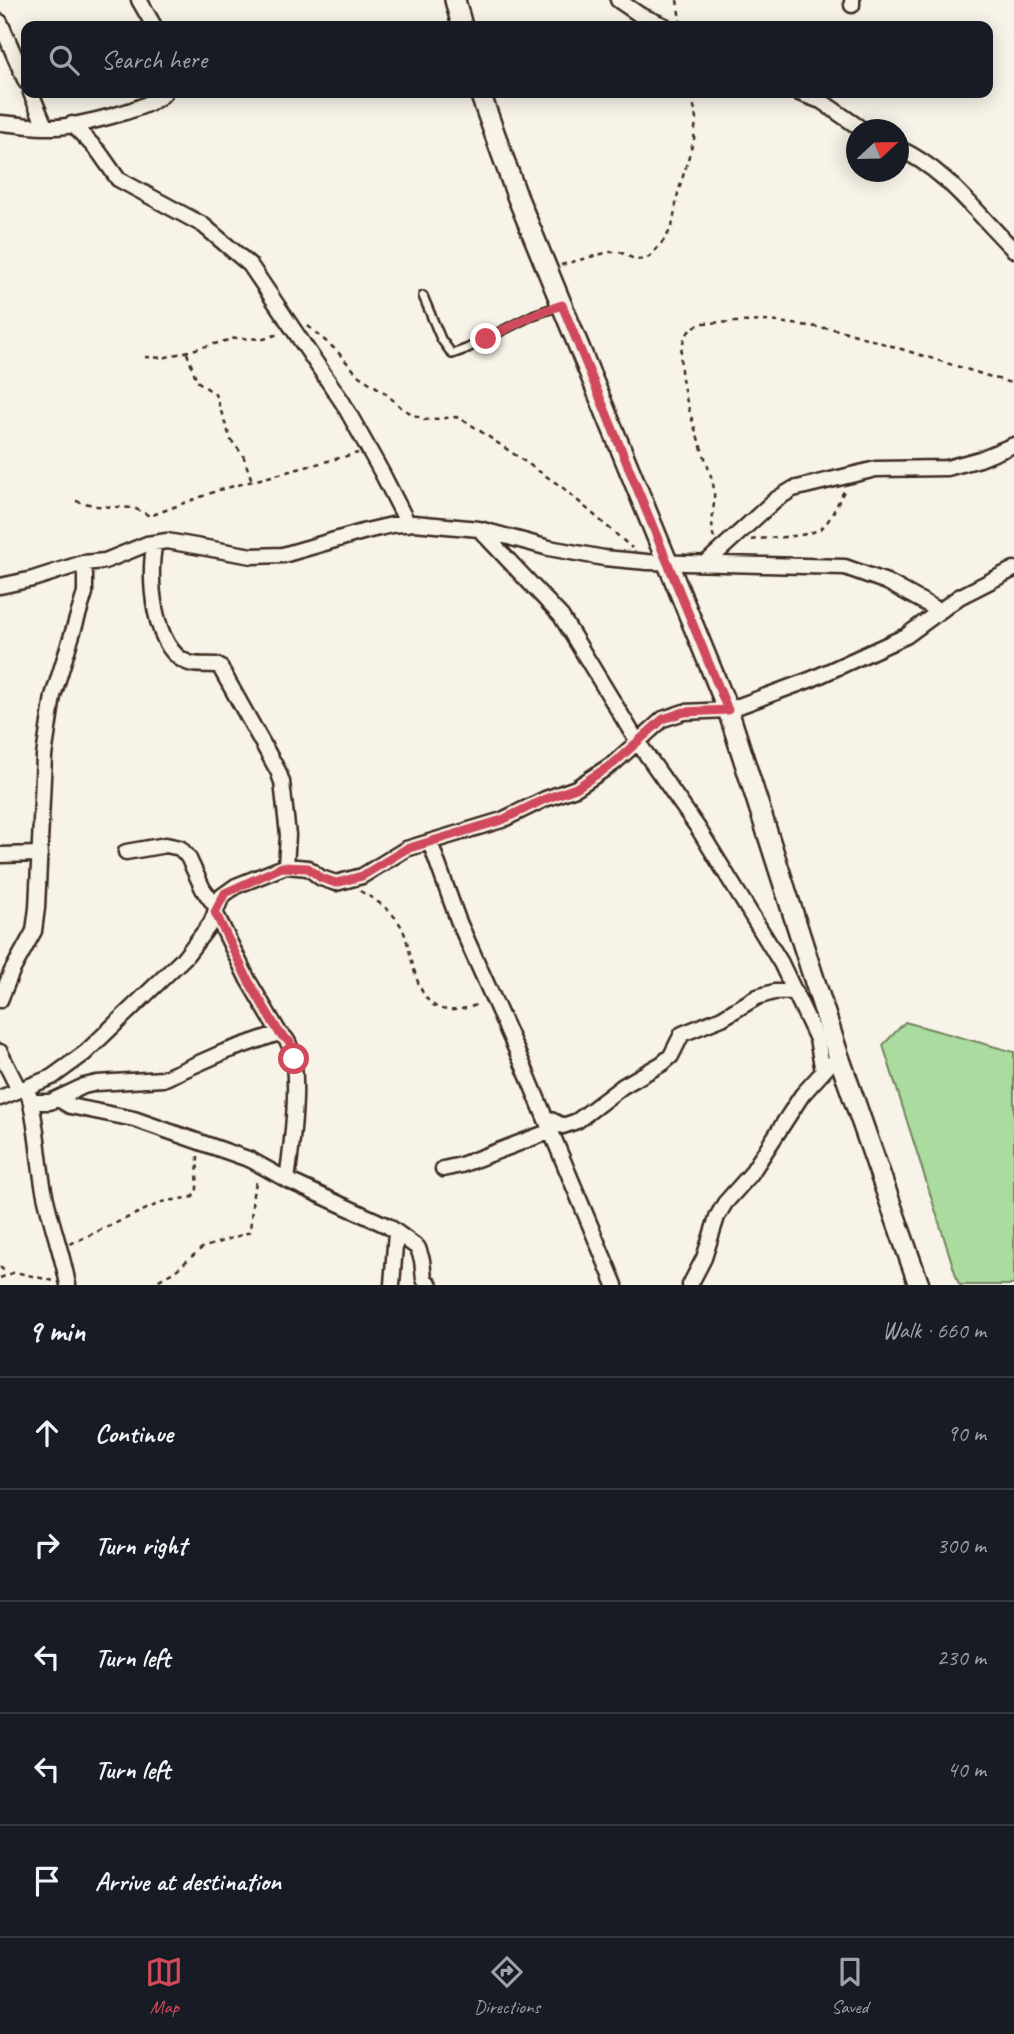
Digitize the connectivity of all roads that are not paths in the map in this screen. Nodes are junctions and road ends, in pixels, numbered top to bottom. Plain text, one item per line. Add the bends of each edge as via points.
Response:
1 (139, 0) edge
2 (456, 0) edge
3 (618, 0) edge
4 (151, 21) edge
5 (461, 21) edge
6 (653, 21) edge
7 (0, 22) edge
8 (21, 70) edge
9 (33, 98) edge
10 (158, 98) edge
11 (482, 98) edge
12 (813, 98) edge
13 (847, 119) edge
14 (0, 123) edge
15 (72, 124) junction
16 (45, 126) junction
17 (909, 154) edge
18 (1014, 250) edge
19 (423, 296) dead end
20 (562, 305) junction
21 (1014, 445) edge
22 (408, 524) junction
23 (479, 529) junction
24 (155, 543) junction
25 (667, 562) junction
26 (706, 563) junction
27 (83, 564) junction
28 (1014, 569) edge
29 (0, 586) edge
30 (940, 611) junction
31 (728, 710) junction
32 (637, 741) junction
33 (430, 842) junction
34 (126, 852) dead end
35 (40, 854) junction
36 (0, 855) edge
37 (286, 866) junction
38 (216, 910) junction
39 (795, 991) junction
40 (0, 1000) edge
41 (280, 1034) junction
42 (0, 1052) edge
43 (838, 1054) junction
44 (823, 1071) junction
45 (18, 1086) edge
46 (0, 1098) edge
47 (58, 1099) junction
48 (548, 1124) junction
49 (443, 1169) dead end
50 (287, 1180) junction
51 (396, 1232) junction
52 (64, 1284) edge
53 (392, 1285) edge
54 (430, 1285) edge
55 (615, 1285) edge
56 (690, 1285) edge
57 (919, 1285) edge

1 - 4 street
2 - 5 main road
3 - 6 street
7 - 8 street
9 - 16 street
10 - 15 street via 104,118
11 - 20 main road
12 - 13 street
14 - 16 street
15 - 16 street
15 - 22 street via 118,179 186,214 235,250 257,274 298,326
17 - 18 street via 938,173
19 - 20 lane via 452,354
20 - 25 main road
21 - 26 street via 947,468 890,468 800,487 775,500
22 - 23 street
22 - 24 street via 283,555 252,556 167,541
23 - 25 street via 585,556
23 - 32 street via 561,616
24 - 27 street
24 - 37 street via 151,566 154,601 169,648 187,663 220,667 278,771 288,835
25 - 26 street
25 - 31 main road
26 - 30 street via 845,567 887,582
27 - 29 street
27 - 35 street via 85,593 53,696 44,757
28 - 30 street
30 - 31 street via 892,644
31 - 32 street via 669,716
31 - 43 main road
32 - 33 street via 576,788 502,820
32 - 39 street via 698,828
33 - 37 street via 406,849 362,876 341,883 329,882 308,868
33 - 48 street via 458,920
34 - 38 street via 166,845 180,848
35 - 36 street
35 - 40 street via 34,931
37 - 38 street via 228,890
38 - 41 street via 248,980
38 - 45 street via 185,957 85,1053 51,1077
39 - 44 street via 817,1039
39 - 48 street via 757,997 682,1034 663,1063 577,1121 563,1126
41 - 47 street via 224,1052 171,1077 97,1083
41 - 50 street via 291,1046 295,1072
42 - 45 street
43 - 44 street
43 - 57 main road
44 - 56 street via 725,1203
45 - 46 street
45 - 47 street via 47,1102
45 - 52 street via 37,1123 43,1186 60,1247
47 - 50 street via 200,1143 265,1166
48 - 49 street
48 - 55 street
50 - 51 street
51 - 53 street
51 - 54 street via 418,1248 424,1279

